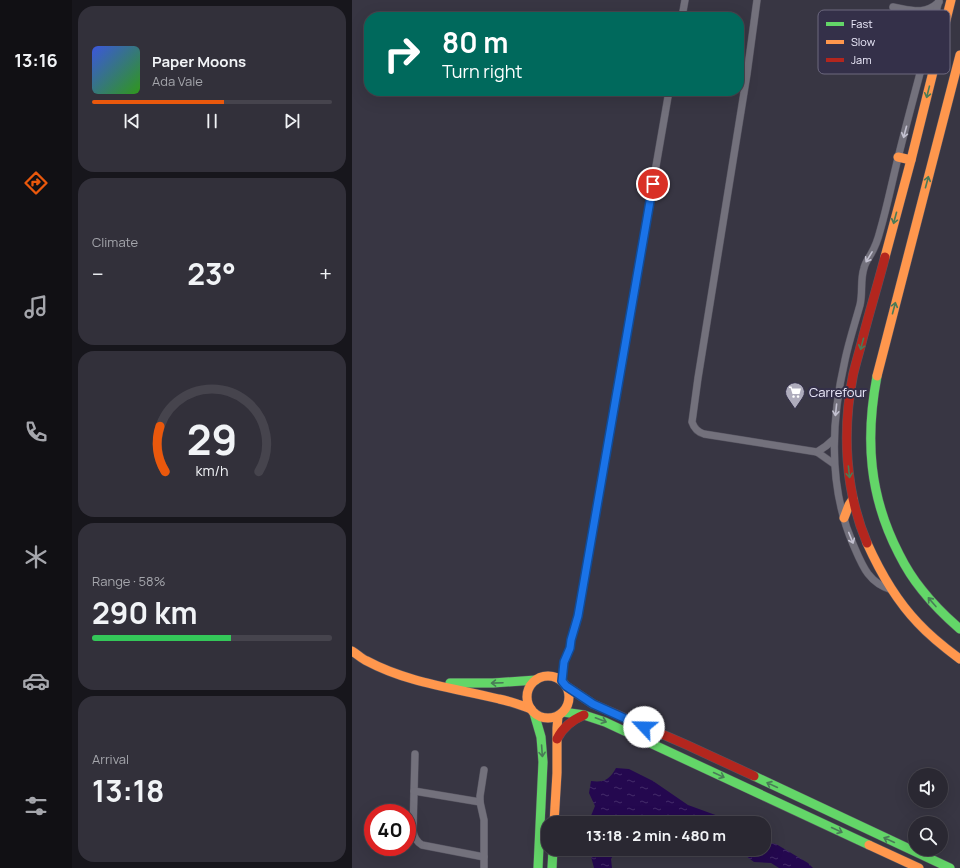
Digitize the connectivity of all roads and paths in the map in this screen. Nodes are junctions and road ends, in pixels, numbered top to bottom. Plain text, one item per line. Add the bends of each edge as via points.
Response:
1 (684, 0) edge
2 (757, 0) edge
3 (951, 0) edge
4 (939, 1) edge
5 (893, 7) dead end
6 (909, 10) edge
7 (926, 10) edge
8 (948, 10) edge
9 (683, 12) edge
10 (960, 55) edge
11 (920, 74) edge
12 (932, 74) edge
13 (744, 93) edge
14 (668, 96) edge
15 (743, 96) edge
16 (898, 157) junction
17 (911, 160) junction
18 (834, 439) junction
19 (817, 452) junction
20 (834, 464) junction
21 (853, 499) junction
22 (844, 518) junction
23 (892, 590) junction
24 (960, 629) edge
25 (352, 651) edge
26 (960, 659) edge
27 (536, 680) junction
28 (429, 683) junction
29 (564, 684) junction
30 (532, 711) junction
31 (560, 714) junction
32 (584, 715) junction
33 (556, 740) junction
34 (415, 754) dead end
35 (484, 770) dead end
36 (414, 791) junction
37 (480, 802) junction
38 (554, 816) edge
39 (553, 856) edge
40 (484, 857) junction
41 (484, 868) edge
42 (538, 868) edge
43 (552, 868) edge
44 (919, 868) edge
45 (950, 868) edge

1 - 9 street
2 - 13 street
3 -> 8 street
4 - 7 street
5 - 6 street
24 -> 10 street via 938,610 900,558 877,498 870,455 872,408 880,362
11 -> 16 street
12 -> 17 street
14 - 29 street via 578,616 564,662
15 - 19 street via 692,422 699,433
16 - 17 street
16 -> 18 street via 878,240 864,267 861,280 861,299 845,360 835,416
17 -> 21 street via 850,395 847,453
18 - 19 street
18 - 20 street
19 - 20 street
20 - 22 street
21 - 22 street
21 - 23 street via 868,545
22 -> 23 street via 867,573 880,586
23 - 26 street via 912,617
25 - 28 street via 388,671
27 -> 28 street via 484,684
27 - 29 street via 546,676 557,678
27 - 30 street via 528,693 528,704
28 - 30 street via 501,699
29 - 31 street via 569,700 567,707
45 -> 29 street via 593,704
30 - 31 street via 546,718
30 -> 42 street via 541,737 543,762
31 - 32 street
31 - 33 street
32 - 33 street via 564,727
32 -> 44 street via 605,722
33 - 38 street
34 - 36 street
35 - 37 street
36 - 37 street
36 - 40 street via 413,832 419,843
37 - 40 street via 484,820
39 - 43 street
40 - 41 street

